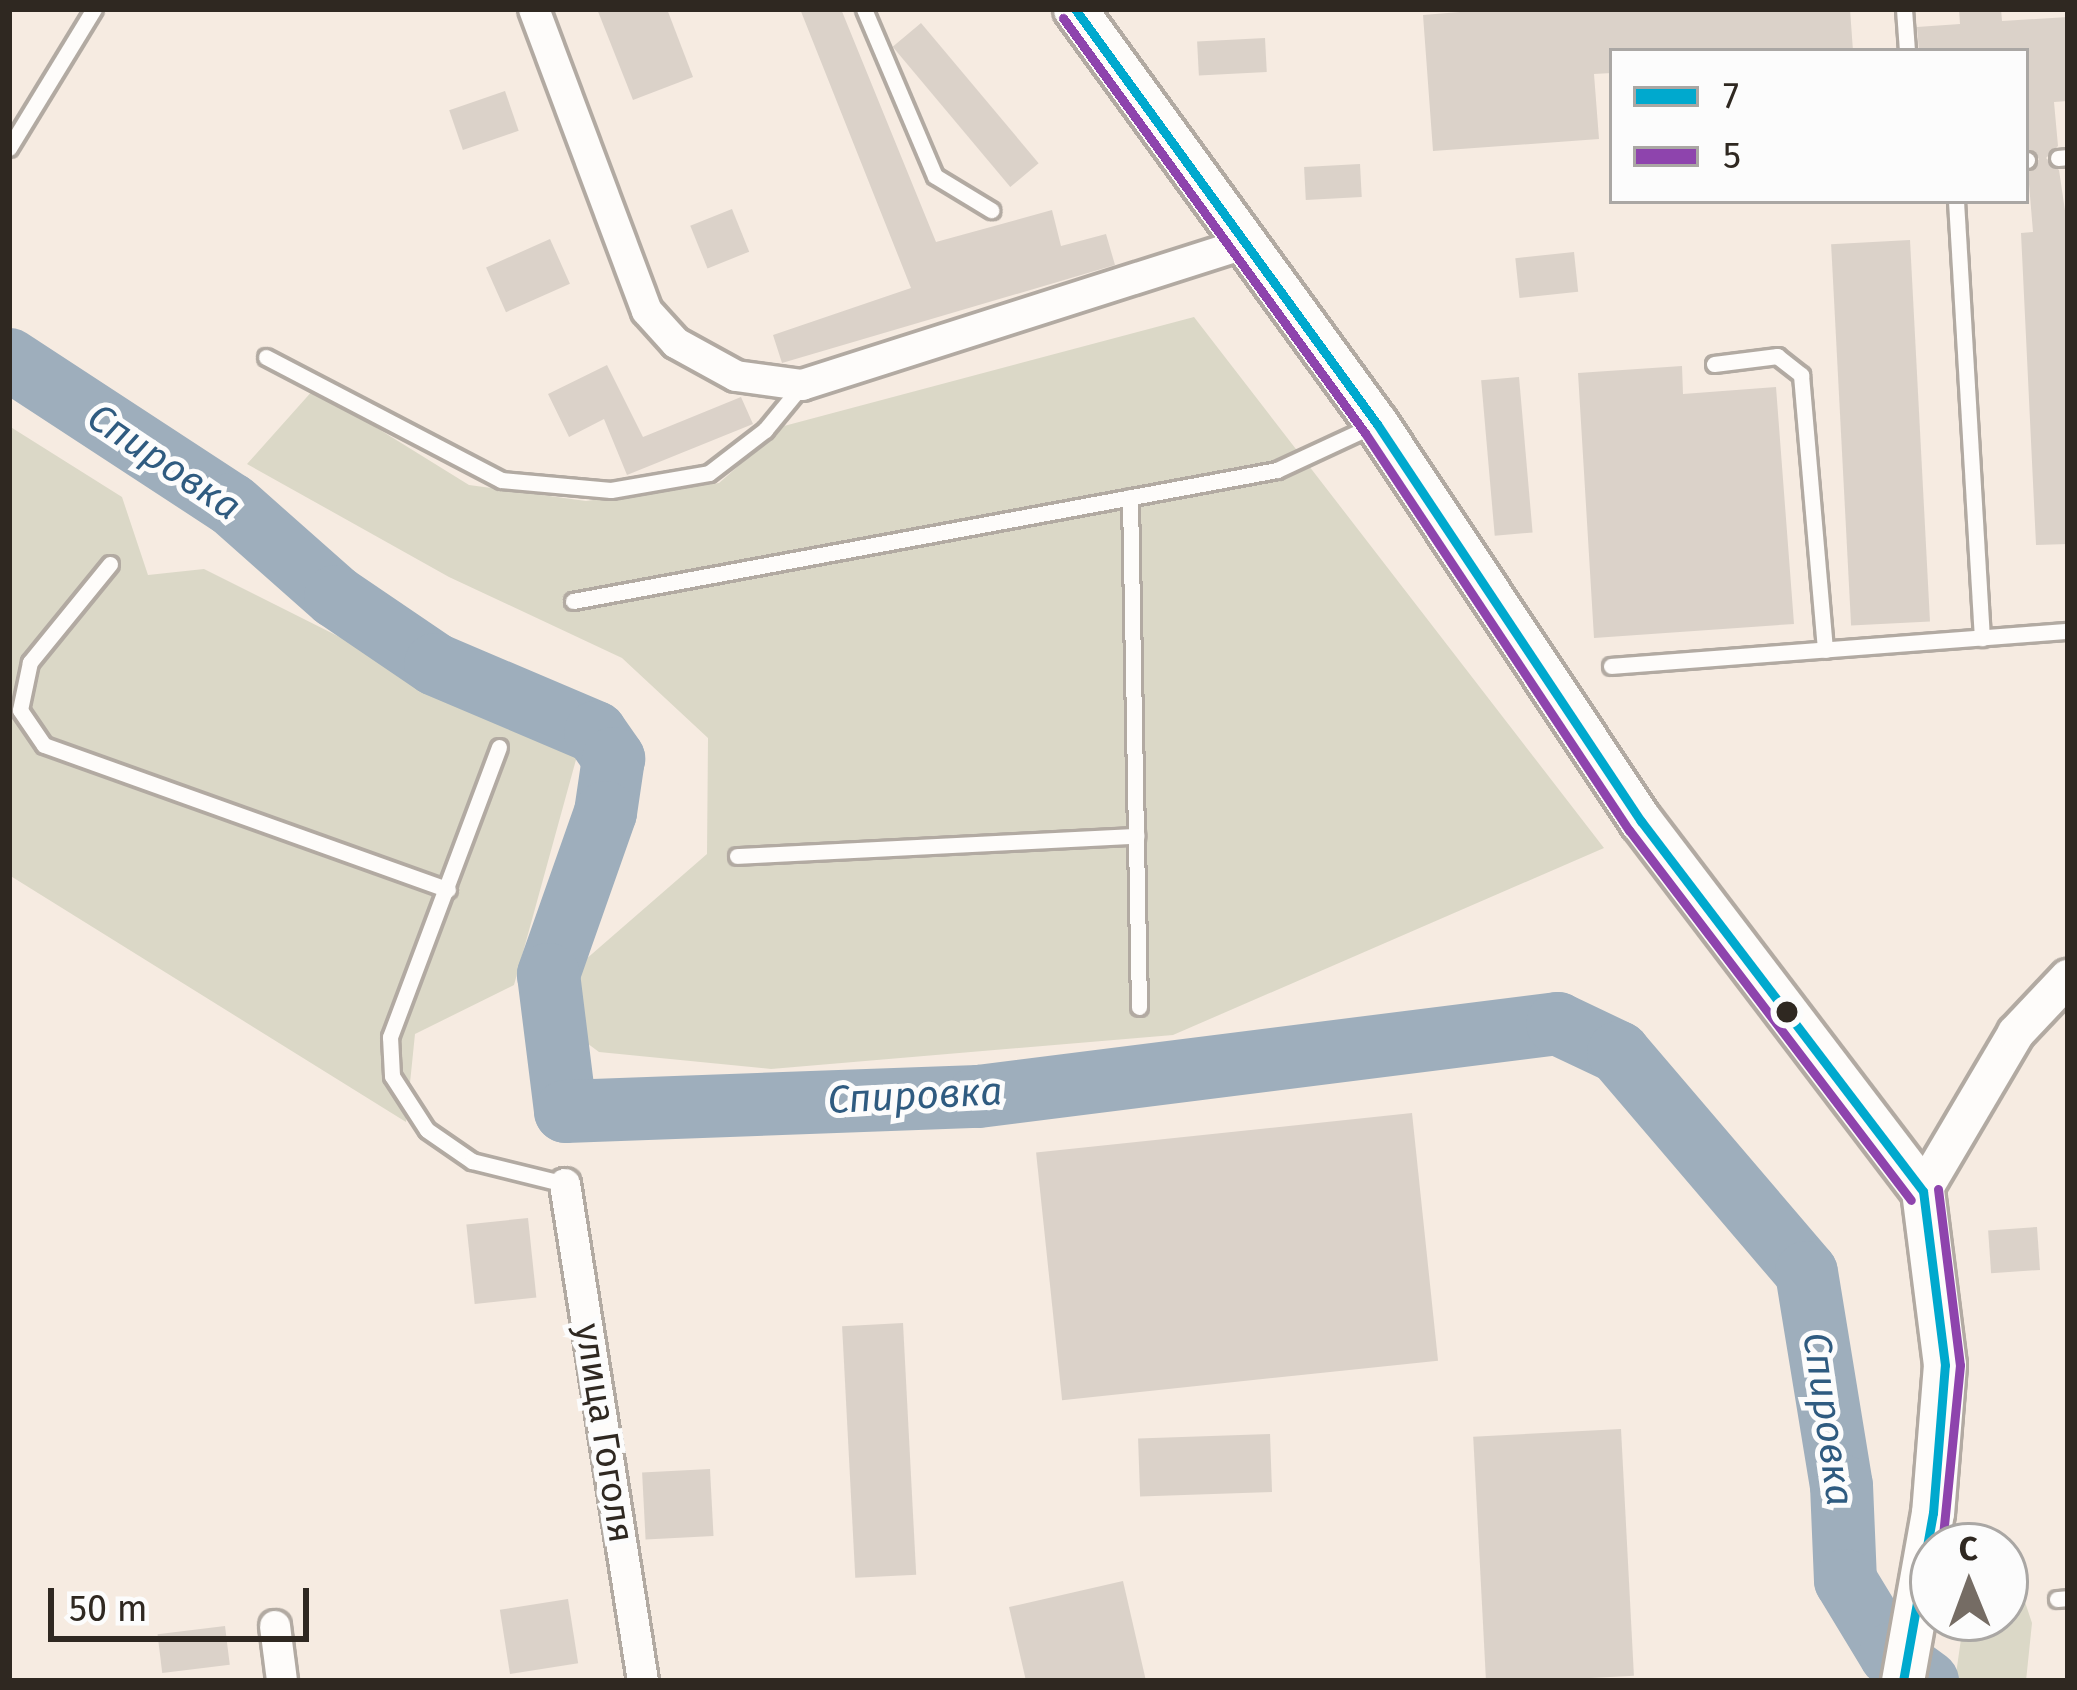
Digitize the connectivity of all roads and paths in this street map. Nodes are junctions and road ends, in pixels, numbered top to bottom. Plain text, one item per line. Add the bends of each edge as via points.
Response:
1 (94, 9) edge
2 (534, 9) edge
3 (864, 9) edge
4 (1075, 9) edge
5 (1904, 9) edge
6 (1907, 48) edge
7 (9, 148) edge
8 (1956, 204) edge
9 (991, 210) dead end
10 (1248, 243) junction
11 (266, 357) dead end
12 (1714, 364) dead end
13 (802, 385) junction
14 (1377, 424) junction
15 (1130, 497) junction
16 (110, 564) dead end
17 (573, 601) dead end
18 (2068, 631) edge
19 (1982, 638) junction
20 (1825, 650) junction
21 (1611, 666) dead end
22 (499, 746) dead end
23 (1136, 836) junction
24 (736, 856) dead end
25 (448, 890) junction
26 (2068, 978) edge
27 (1139, 1007) dead end
28 (565, 1184) joint
29 (1923, 1191) junction
30 (275, 1626) dead end
31 (282, 1681) edge
32 (643, 1681) edge
33 (1903, 1681) edge

1 - 7 lane
2 - 13 street via 647,311 676,343 736,376
3 - 9 lane via 935,176
4 - 10 main road
5 - 6 lane
8 - 19 lane
10 - 13 street
10 - 14 main road
11 - 13 lane via 501,480 611,490 709,473 765,430
12 - 20 lane via 1778,356 1801,375
14 - 15 lane via 1277,470
14 - 29 main road via 1641,821
15 - 17 lane
15 - 23 lane
16 - 25 lane via 30,662 20,710 44,745
18 - 19 lane
19 - 20 lane
20 - 21 lane
22 - 25 lane
23 - 24 lane
23 - 27 lane
25 - 28 lane via 390,1037 392,1076 427,1130 472,1161
26 - 29 street via 2017,1033
28 - 32 street, улица Гоголя
29 - 33 main road via 1946,1364 1923,1585
30 - 31 street

